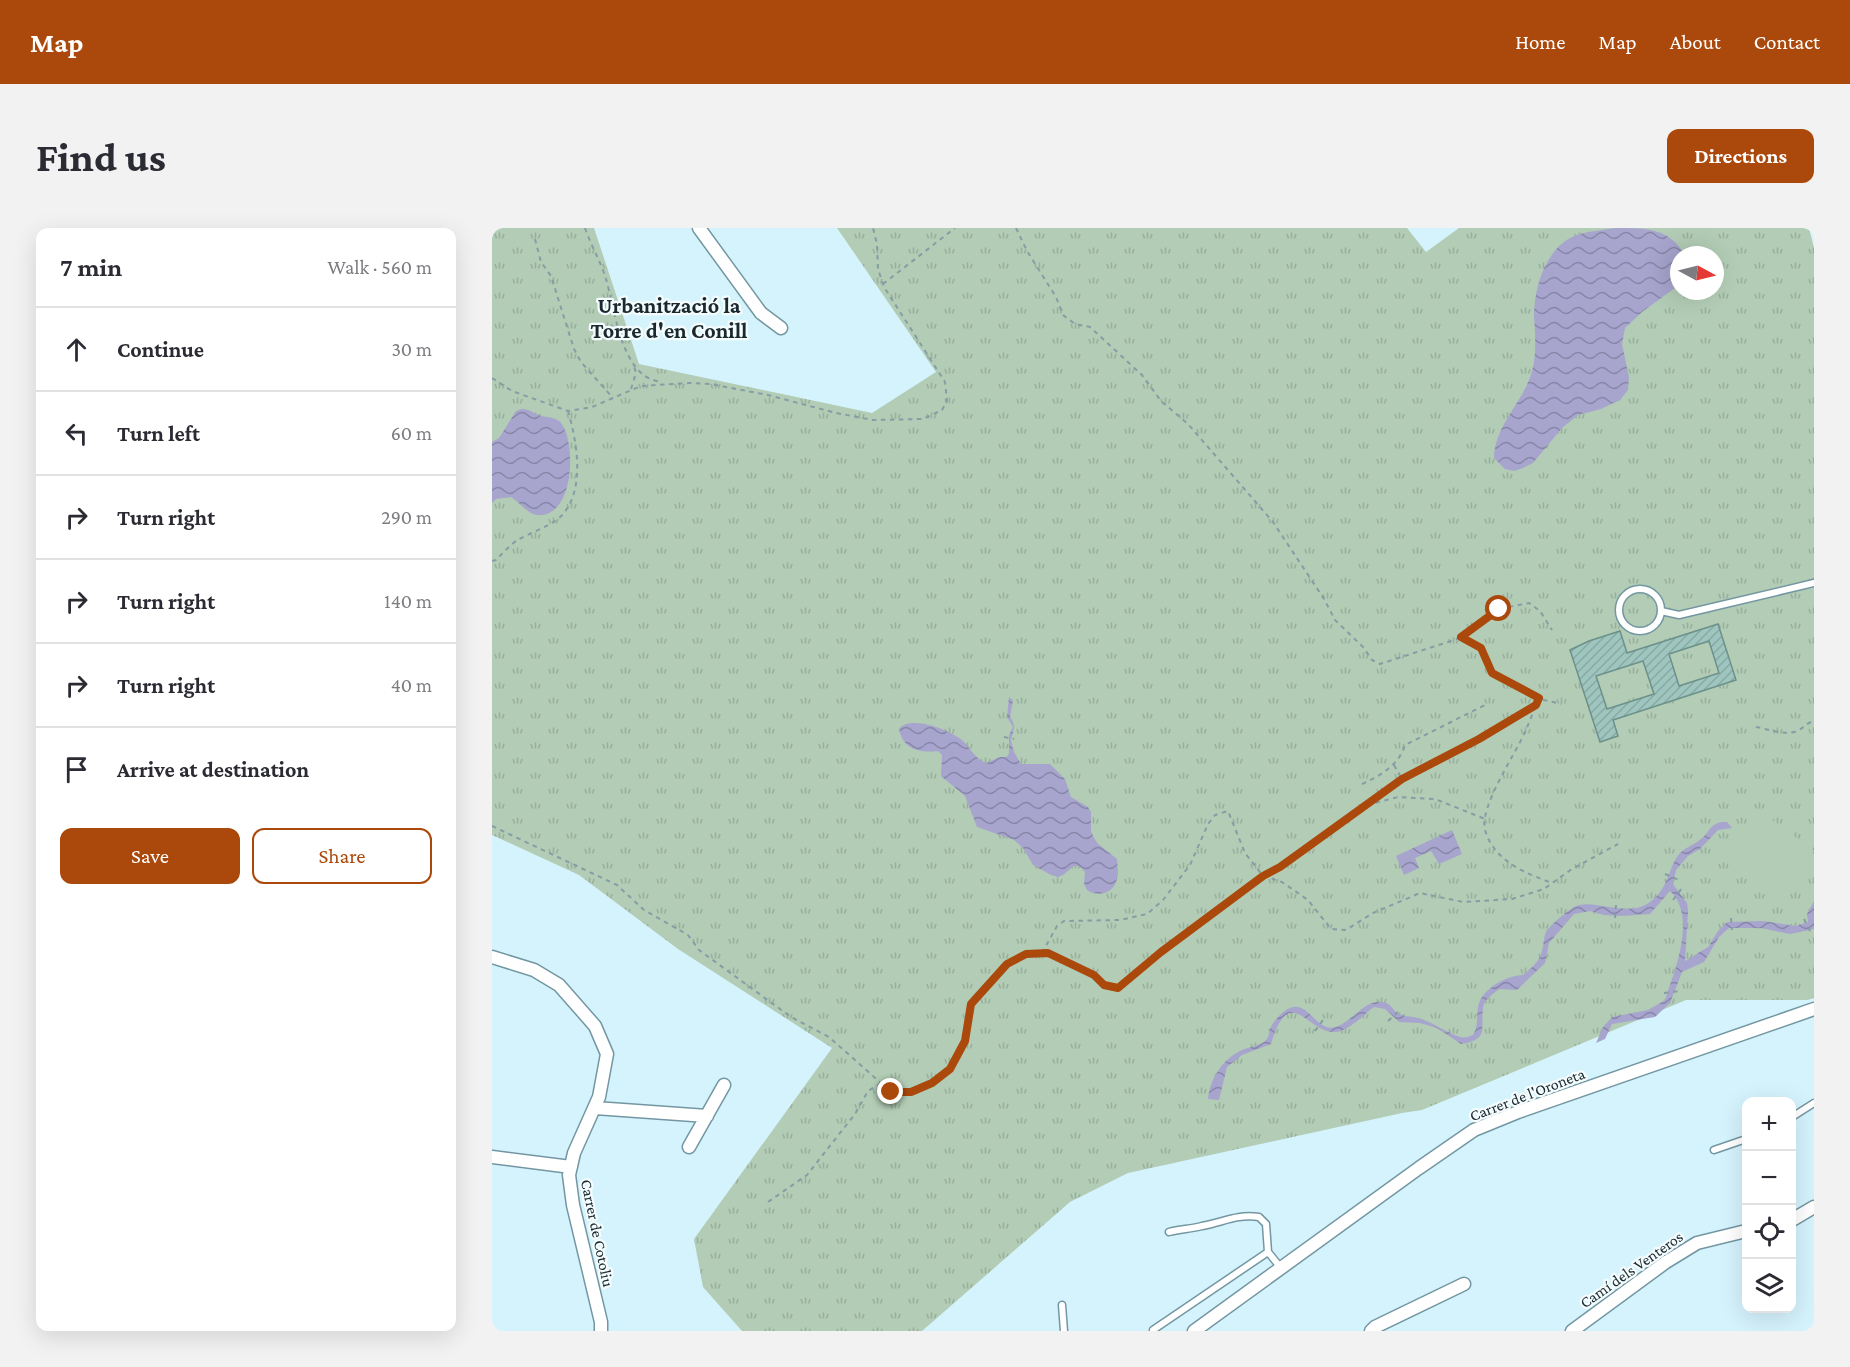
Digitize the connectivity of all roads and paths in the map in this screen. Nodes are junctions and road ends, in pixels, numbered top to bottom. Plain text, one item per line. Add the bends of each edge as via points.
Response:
1 (585, 228) edge
2 (699, 228) edge
3 (873, 228) edge
4 (955, 228) edge
5 (1016, 228) edge
6 (534, 239) dead end
7 (883, 284) junction
8 (781, 328) dead end
9 (633, 363) junction
10 (492, 378) edge
11 (665, 384) junction
12 (630, 391) junction
13 (613, 398) junction
14 (568, 411) junction
15 (492, 561) edge
16 (1814, 583) edge
17 (1661, 611) junction
18 (1551, 630) dead end
19 (1461, 637) junction
20 (1539, 698) junction
21 (1487, 704) dead end
22 (1561, 704) dead end
23 (1536, 705) junction
24 (1814, 721) edge
25 (1756, 727) dead end
26 (1004, 737) dead end
27 (1014, 739) dead end
28 (1394, 765) junction
29 (1402, 779) junction
30 (1362, 784) dead end
31 (1363, 806) junction
32 (1485, 819) junction
33 (492, 826) edge
34 (1618, 844) dead end
35 (1665, 874) dead end
36 (1263, 876) junction
37 (1679, 880) dead end
38 (1552, 883) junction
39 (1682, 888) dead end
40 (1673, 900) dead end
41 (1616, 905) dead end
42 (1615, 918) dead end
43 (1731, 918) dead end
44 (1804, 919) dead end
45 (1732, 930) dead end
46 (1811, 933) dead end
47 (1042, 953) junction
48 (492, 957) edge
49 (1680, 990) dead end
50 (1664, 993) dead end
51 (1814, 1009) edge
52 (1400, 1010) dead end
53 (1323, 1020) dead end
54 (1388, 1021) dead end
55 (1315, 1031) dead end
56 (881, 1083) junction
57 (724, 1085) dead end
58 (1814, 1103) edge
59 (595, 1108) junction
60 (1796, 1115) edge
61 (707, 1116) junction
62 (1742, 1140) edge
63 (689, 1147) dead end
64 (1714, 1150) dead end
65 (492, 1157) edge
66 (571, 1167) junction
67 (768, 1202) dead end
68 (1814, 1207) edge
69 (1796, 1217) edge
70 (1168, 1232) dead end
71 (1742, 1233) edge
72 (1268, 1252) junction
73 (1282, 1268) junction
74 (1464, 1284) dead end
75 (1062, 1305) dead end
76 (1153, 1330) edge
77 (601, 1331) edge
78 (1064, 1331) edge
79 (1194, 1331) edge
80 (1371, 1331) edge
81 (1572, 1331) edge

1 - 9 path via 605,278 618,332
2 - 8 street via 760,313
3 - 7 path
4 - 7 path
5 - 19 path via 1063,315 1075,324 1090,327 1188,424 1273,522 1335,620 1372,660 1380,664
6 - 13 path via 541,262 551,276 574,349
7 - 11 path via 945,382 947,401 942,410 923,418 873,420 710,384
9 - 11 path via 645,376
9 - 12 path via 636,373
10 - 14 path via 512,391
11 - 12 path
12 - 13 path
13 - 14 path
14 - 15 path via 577,460 569,505 558,519 514,542
16 - 17 lane via 1679,615
17 - 17 lane via 1653,593 1640,589 1622,598 1618,611 1623,624 1643,632 1656,624
18 - 19 path via 1540,611 1529,603 1499,609
19 - 20 path via 1481,648 1492,673
20 - 22 path
20 - 23 path
21 - 28 path via 1405,745
23 - 29 path
23 - 32 path via 1485,811
24 - 25 path via 1791,732
26 - 27 path
28 - 29 path
28 - 30 path
29 - 31 path
31 - 32 path via 1398,797 1435,799
31 - 36 path
32 - 38 path via 1492,845 1508,863
33 - 56 path via 617,885 644,910 688,935 699,950 791,1017 829,1037
34 - 38 path
35 - 37 path
36 - 38 path via 1282,882 1308,900 1331,929 1346,930 1420,893 1463,902 1512,899
36 - 47 path via 1118,988 1104,985 1094,975
36 - 47 path via 1245,853 1228,811 1215,814 1190,865 1147,914 1120,920 1064,921
39 - 40 path
41 - 42 path
43 - 45 path
44 - 46 path
47 - 56 path via 1026,954 1007,964 971,1004 965,1041 950,1069 911,1092 891,1092
48 - 59 street, Carrer de Cotoliu via 534,970 559,985 595,1026 607,1054
49 - 50 path
51 - 73 street, Carrer de l'Oroneta via 1518,1112 1474,1131
52 - 54 path
53 - 55 path
56 - 67 path via 868,1091 807,1175
57 - 61 street
58 - 60 lane
59 - 61 street
59 - 66 street, Carrer de Cotoliu via 586,1122
61 - 63 street
62 - 64 lane
65 - 66 street
66 - 77 street, Carrer de Cotoliu via 573,1205
68 - 69 street
70 - 72 lane via 1245,1215 1259,1217 1266,1224
71 - 81 street, Camí dels Venteros via 1697,1243
72 - 73 lane
72 - 76 lane
73 - 79 street, Carrer de l'Oroneta
74 - 80 street
75 - 78 lane

